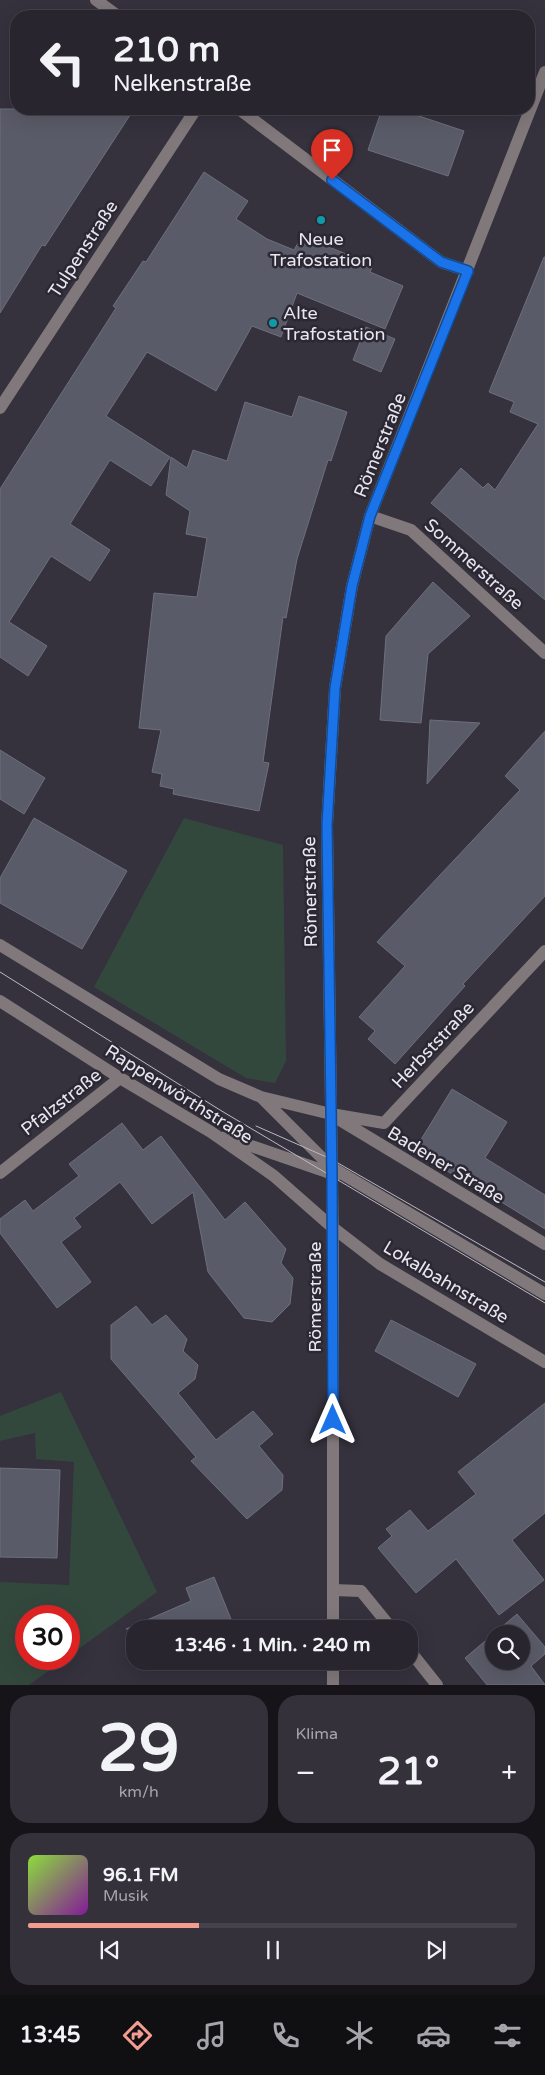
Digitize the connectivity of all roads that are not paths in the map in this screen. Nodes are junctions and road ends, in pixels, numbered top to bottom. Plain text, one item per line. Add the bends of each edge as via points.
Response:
1 (96, 0) edge
2 (110, 10) edge
3 (545, 72) edge
4 (535, 98) edge
5 (192, 115) edge
6 (247, 115) edge
7 (528, 115) edge
8 (468, 271) junction
9 (0, 408) edge
10 (370, 516) junction
11 (545, 653) edge
12 (0, 945) edge
13 (545, 951) edge
14 (0, 1001) edge
15 (120, 1078) junction
16 (262, 1097) junction
17 (330, 1114) junction
18 (211, 1132) junction
19 (331, 1170) junction
20 (0, 1173) edge
21 (332, 1227) junction
22 (545, 1244) edge
23 (545, 1294) edge
24 (545, 1362) edge
25 (333, 1590) junction
26 (333, 1620) edge
27 (385, 1620) edge
28 (418, 1661) edge
29 (333, 1670) edge
30 (333, 1685) edge
31 (437, 1685) edge

1 - 2 street
3 - 4 street, Römerstraße
5 - 9 street, Tulpenstraße
6 - 8 street via 441,262
7 - 8 street, Römerstraße
8 - 10 street, Römerstraße
10 - 11 street, Sommerstraße via 411,530
10 - 17 street, Römerstraße via 352,586 335,688 327,825
12 - 16 street, Rappenwörthstraße via 219,1079
13 - 17 street, Herbststraße via 384,1123
14 - 15 street, Rappenwörthstraße
15 - 18 street, Rappenwörthstraße
15 - 20 street, Pfalzstraße
16 - 17 street, Rappenwörthstraße
16 - 19 street
17 - 19 street, Römerstraße
17 - 22 street, Badener Straße
18 - 19 street
18 - 21 street, Rappenwörthstraße via 274,1176
19 - 21 street, Römerstraße
19 - 23 street
21 - 24 street, Lokalbahnstraße via 380,1264
21 - 25 street, Römerstraße
25 - 26 street, Römerstraße
25 - 27 street via 361,1591
28 - 31 street
29 - 30 street

